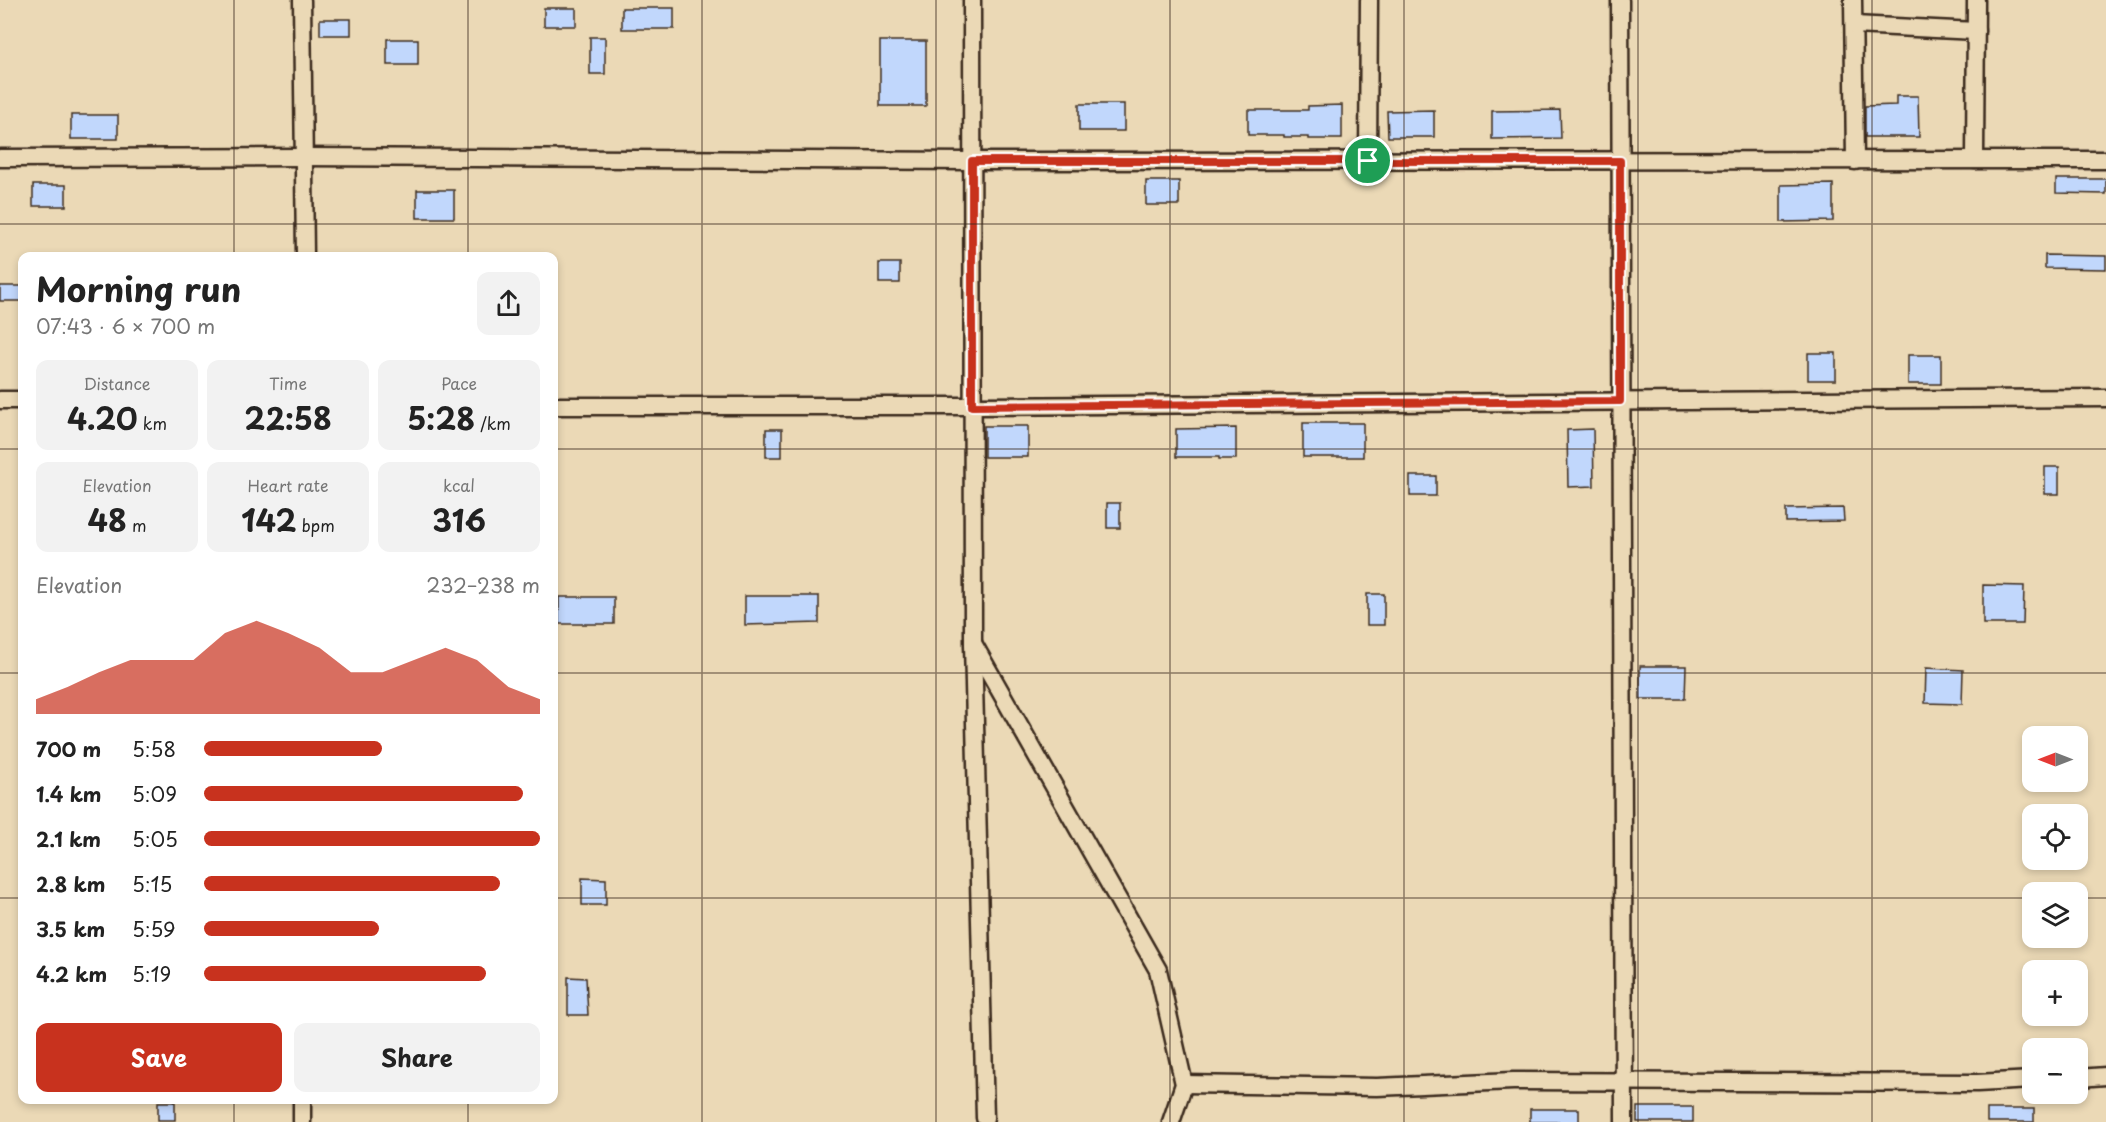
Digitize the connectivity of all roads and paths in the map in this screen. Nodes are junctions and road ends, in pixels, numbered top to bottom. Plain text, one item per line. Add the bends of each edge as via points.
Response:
1 (302, 0) edge
2 (972, 0) edge
3 (1369, 0) edge
4 (1620, 0) edge
5 (1853, 0) edge
6 (1976, 0) edge
7 (1854, 25) junction
8 (1976, 31) junction
9 (304, 157) junction
10 (0, 158) edge
11 (1975, 160) junction
12 (2106, 160) edge
13 (972, 161) junction
14 (1368, 161) junction
15 (1620, 161) junction
16 (1855, 161) junction
17 (305, 252) edge
18 (2106, 398) edge
19 (0, 400) edge
20 (18, 400) edge
21 (1620, 401) junction
22 (558, 406) edge
23 (972, 406) junction
24 (973, 644) junction
25 (2106, 1076) edge
26 (2088, 1077) edge
27 (2022, 1081) edge
28 (1623, 1082) junction
29 (1184, 1084) junction
30 (302, 1104) edge
31 (985, 1118) dead end
32 (302, 1122) edge
33 (1171, 1122) edge
34 (1624, 1122) edge

1 - 9 street
2 - 13 street
3 - 14 street
4 - 15 street
5 - 7 street
6 - 8 street
7 - 8 street
7 - 16 street
8 - 11 street
9 - 10 street
9 - 13 street
9 - 17 street
11 - 12 street
11 - 16 street
13 - 14 street
13 - 23 street
14 - 15 street
15 - 16 street
15 - 21 street
18 - 21 street
19 - 20 street
21 - 23 street
21 - 28 street
22 - 23 street
23 - 24 street
24 - 29 street via 1158,970
24 - 31 street
25 - 26 street
27 - 28 street
28 - 29 street via 1513,1081 1377,1087
28 - 34 street
29 - 33 street
30 - 32 street

